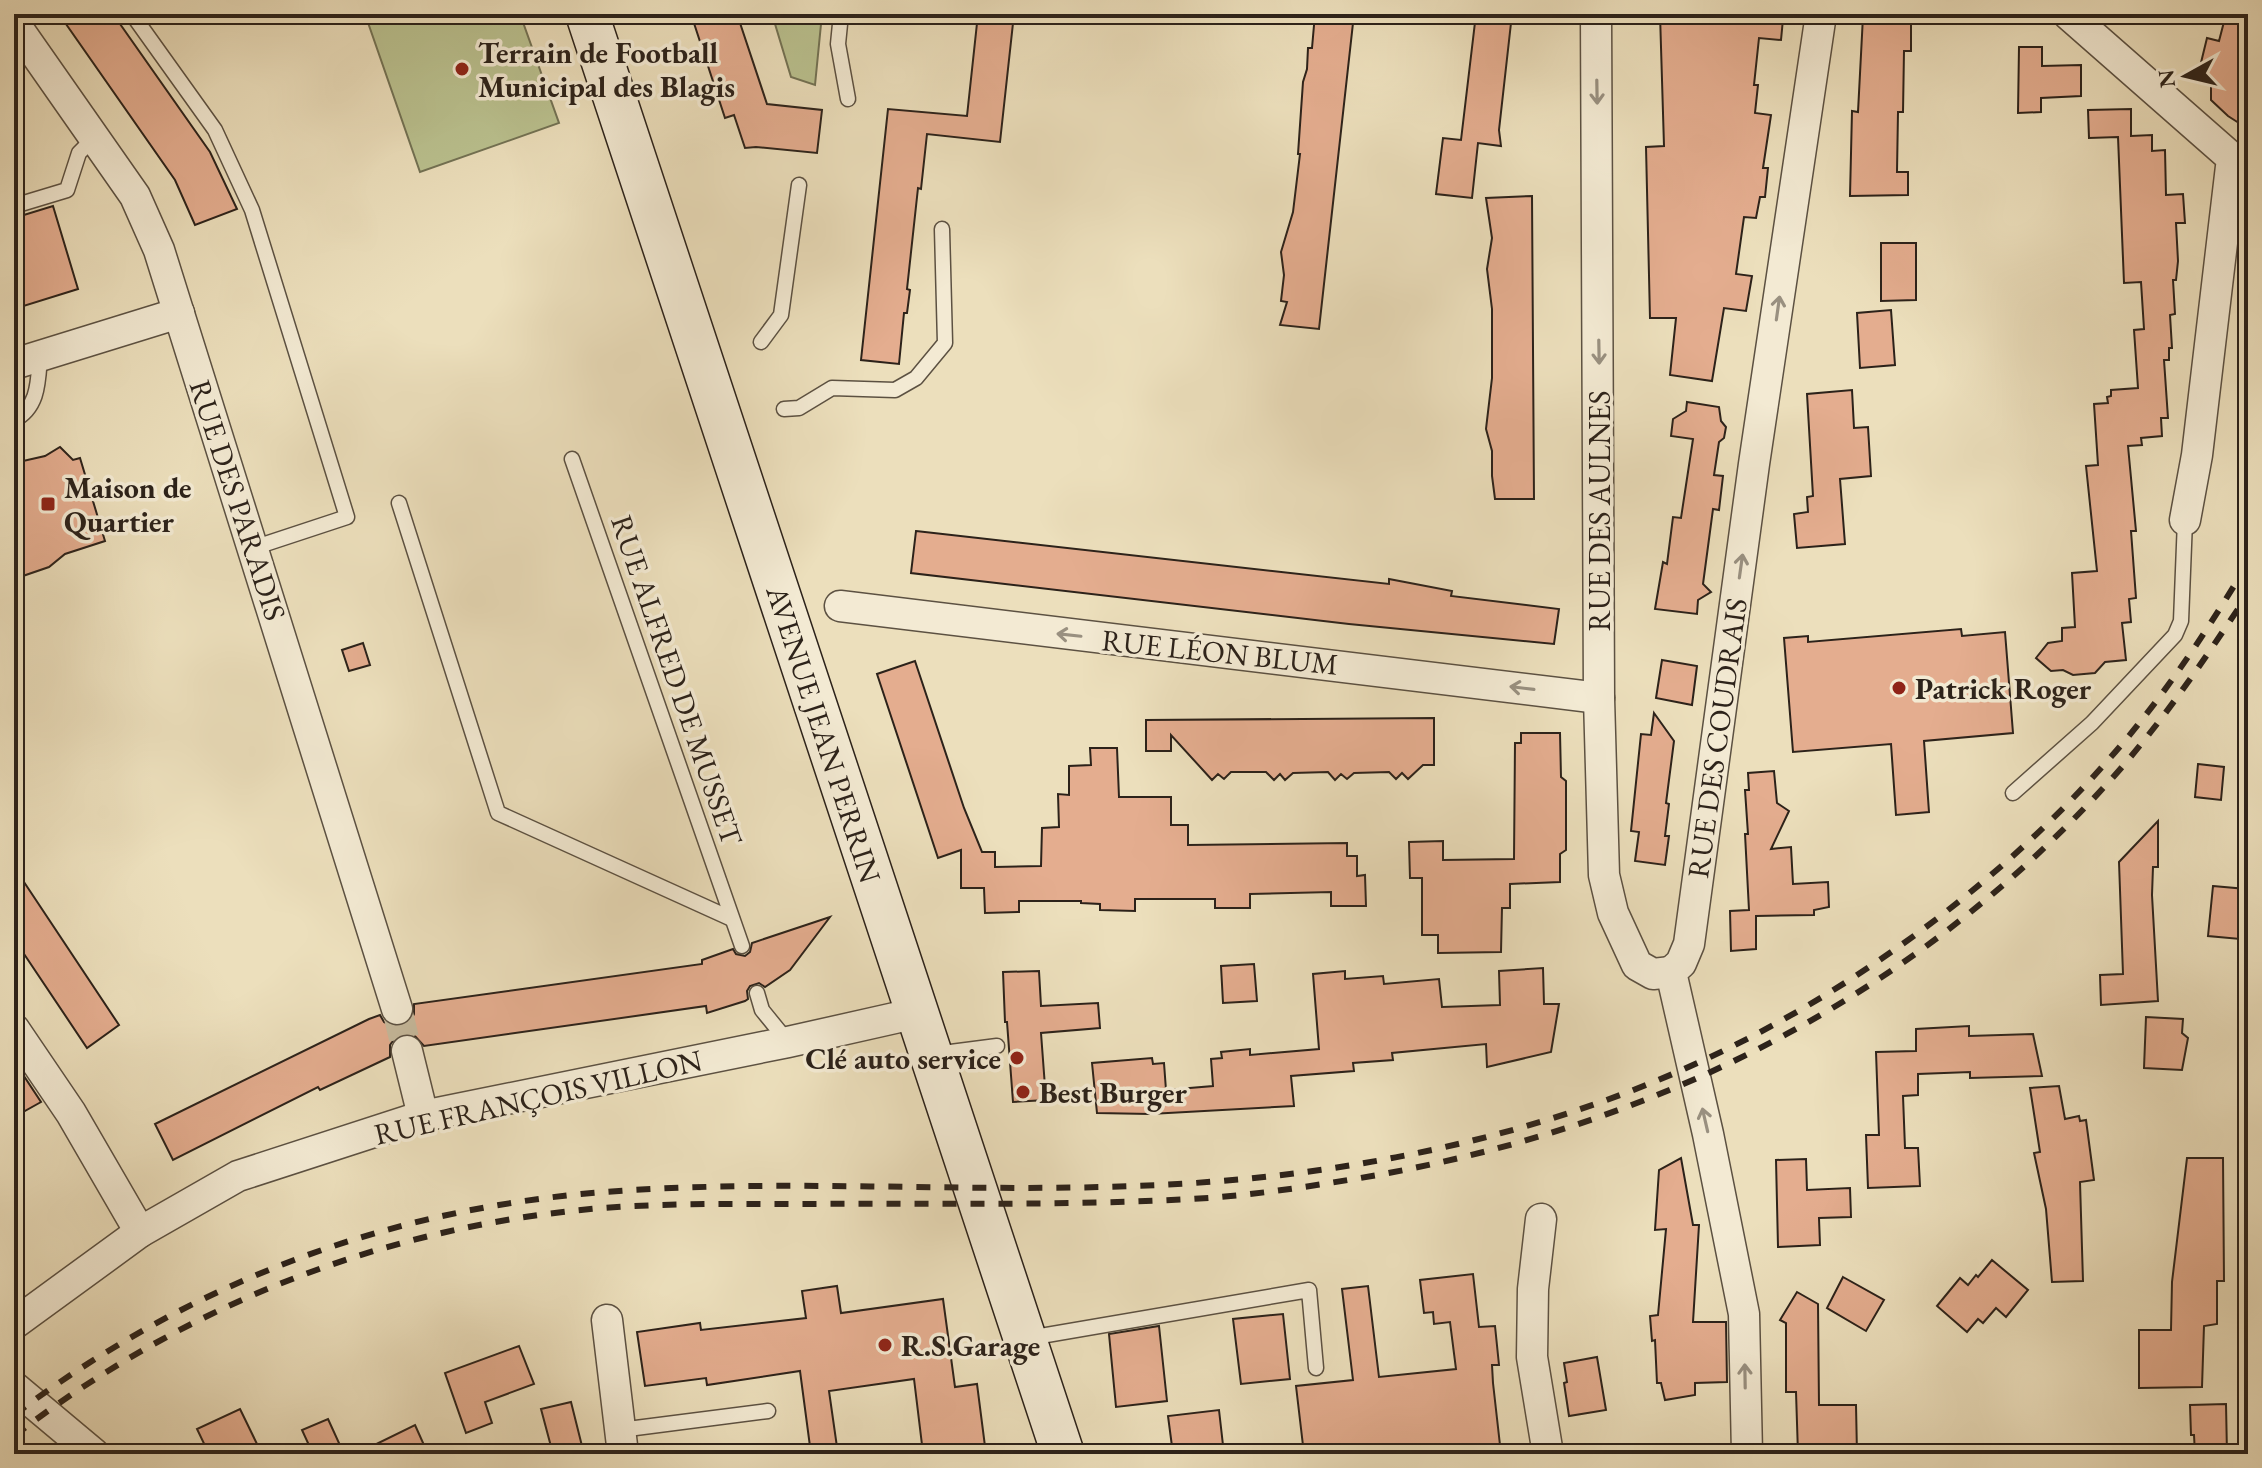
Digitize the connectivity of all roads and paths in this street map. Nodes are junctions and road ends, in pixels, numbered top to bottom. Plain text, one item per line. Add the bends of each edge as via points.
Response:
1 (132, 14) edge
2 (587, 14) edge
3 (841, 14) edge
4 (1596, 14) edge
5 (1821, 14) edge
6 (2068, 14) edge
7 (14, 23) edge
8 (848, 99) dead end
9 (94, 138) junction
10 (799, 185) dead end
11 (14, 206) edge
12 (942, 229) dead end
13 (179, 313) junction
14 (761, 342) dead end
15 (27, 360) edge
16 (784, 409) dead end
17 (14, 420) edge
18 (572, 459) dead end
19 (399, 503) dead end
20 (2185, 520) joint
21 (253, 548) junction
22 (840, 606) dead end
23 (1599, 698) junction
24 (2013, 793) dead end
25 (732, 919) junction
26 (742, 946) dead end
27 (1671, 972) junction
28 (757, 993) dead end
29 (397, 1009) tunnel mouth
30 (917, 1013) junction
31 (14, 1029) edge
32 (788, 1042) junction
33 (997, 1046) dead end
34 (407, 1051) tunnel mouth
35 (931, 1054) junction
36 (423, 1116) junction
37 (1541, 1219) dead end
38 (140, 1232) junction
39 (607, 1320) dead end
40 (14, 1324) edge
41 (1025, 1339) junction
42 (1316, 1368) dead end
43 (14, 1387) edge
44 (768, 1411) dead end
45 (622, 1442) edge
46 (94, 1454) edge
47 (1063, 1454) edge
48 (1548, 1454) edge
49 (1747, 1454) edge

1 - 21 lane via 215,130 252,210 347,517
2 - 30 main road, AVENUE JEAN PERRIN
3 - 8 lane via 838,44
4 -> 23 street, RUE DES AULNES
27 -> 5 street, RUE DES COUDRAIS via 1689,944
6 - 20 street via 2232,158
7 - 9 street, RUE DES PARADIS
9 - 11 lane via 79,153 67,190
9 - 13 street, RUE DES PARADIS via 135,196
10 - 14 lane via 781,315
12 - 16 lane via 945,343 916,378 895,390 832,388 799,408
13 - 15 street
13 - 21 street, RUE DES PARADIS
15 - 17 lane via 38,387 33,404
18 - 25 lane, RUE ALFRED DE MUSSET
19 - 25 lane via 498,813
20 - 24 lane via 2181,621 2175,635 2092,723
21 - 29 street, RUE DES PARADIS
23 -> 22 street, RUE LÉON BLUM
23 - 27 street, RUE DES AULNES via 1604,875 1613,913 1637,965 1653,974
25 - 26 lane, RUE ALFRED DE MUSSET
49 -> 27 street via 1744,1314
28 - 32 lane via 762,1010
30 - 32 street, RUE FRANÇOIS VILLON
30 - 35 main road, AVENUE JEAN PERRIN
31 - 38 street via 71,1113
32 - 36 street, RUE FRANÇOIS VILLON
33 - 35 lane
34 - 36 street
35 - 41 main road, AVENUE JEAN PERRIN
36 - 38 street, RUE FRANÇOIS VILLON via 238,1176
37 - 48 street via 1532,1357
38 - 40 street, RUE FRANÇOIS VILLON
39 - 45 street
41 - 42 lane via 1309,1290
41 - 47 main road, AVENUE JEAN PERRIN
43 - 46 street
44 - 45 lane

